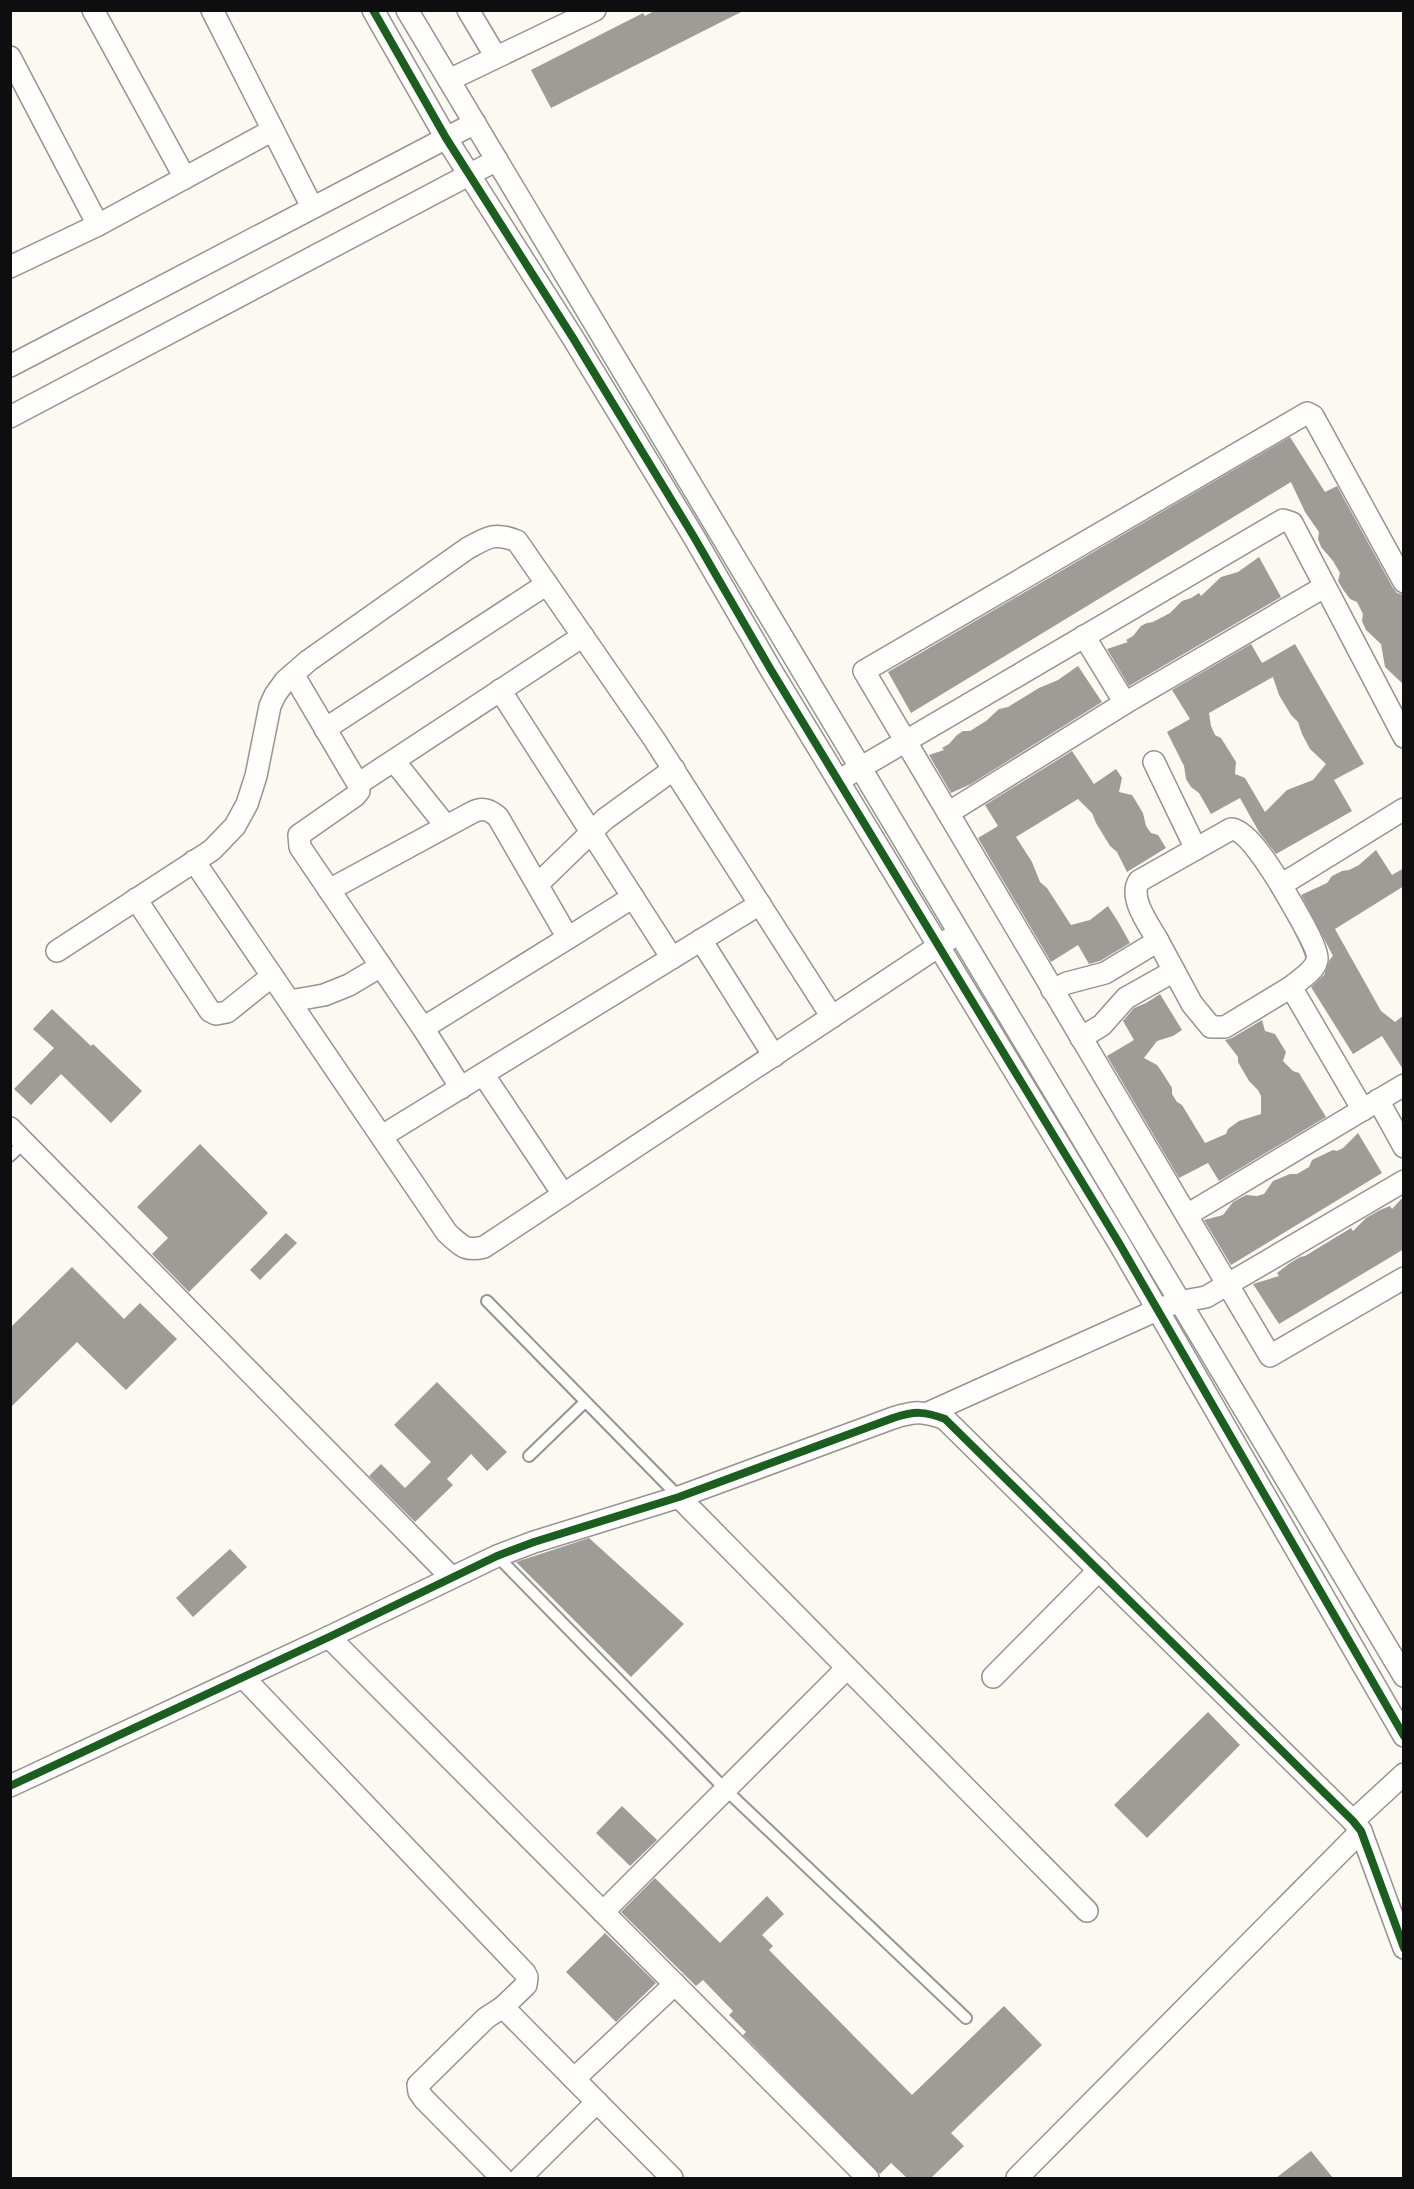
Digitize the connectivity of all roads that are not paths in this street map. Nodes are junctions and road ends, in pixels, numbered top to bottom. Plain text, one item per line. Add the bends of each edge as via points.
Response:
1 (93, 10) edge
2 (212, 10) edge
3 (373, 10) edge
4 (407, 10) edge
5 (468, 10) edge
6 (595, 10) edge
7 (10, 57) edge
8 (496, 57) junction
9 (449, 80) junction
10 (475, 123) junction
11 (273, 130) junction
12 (446, 138) junction
13 (497, 160) junction
14 (470, 175) junction
15 (185, 178) junction
16 (312, 207) junction
17 (98, 225) junction
18 (10, 267) edge
19 (10, 366) edge
20 (10, 417) edge
21 (1404, 582) edge
22 (547, 584) junction
23 (1324, 587) junction
24 (583, 636) junction
25 (1084, 636) junction
26 (293, 674) junction
27 (500, 690) junction
28 (1125, 703) junction
29 (326, 729) junction
30 (1404, 737) edge
31 (905, 741) junction
32 (394, 761) junction
33 (1154, 762) dead end
34 (860, 767) junction
35 (674, 769) junction
36 (839, 781) junction
37 (358, 784) junction
38 (1404, 809) edge
39 (948, 813) junction
40 (446, 826) junction
41 (592, 831) junction
42 (1196, 849) junction
43 (194, 861) junction
44 (538, 884) junction
45 (1281, 885) junction
46 (329, 890) junction
47 (633, 897) junction
48 (136, 899) junction
49 (760, 904) junction
50 (959, 933) junction
51 (568, 938) junction
52 (701, 940) junction
53 (1158, 941) junction
54 (939, 945) junction
55 (57, 951) dead end
56 (672, 958) junction
57 (381, 966) junction
58 (1174, 971) junction
59 (272, 976) junction
60 (1291, 987) junction
61 (1052, 990) junction
62 (290, 1001) junction
63 (832, 1017) junction
64 (423, 1028) junction
65 (1080, 1038) junction
66 (774, 1056) junction
67 (483, 1074) junction
68 (1404, 1084) edge
69 (461, 1088) junction
70 (1370, 1105) junction
71 (382, 1136) junction
72 (15, 1142) edge
73 (1404, 1147) edge
74 (1404, 1181) edge
75 (563, 1194) junction
76 (1188, 1215) junction
77 (1404, 1278) edge
78 (1228, 1284) junction
79 (488, 1301) dead end
80 (1178, 1302) junction
81 (1157, 1310) junction
82 (585, 1402) junction
83 (928, 1413) junction
84 (529, 1456) dead end
85 (679, 1497) junction
86 (497, 1556) junction
87 (1099, 1570) junction
88 (451, 1577) junction
89 (329, 1637) junction
90 (847, 1668) junction
91 (243, 1677) junction
92 (993, 1677) dead end
93 (1404, 1677) edge
94 (1404, 1736) edge
95 (1404, 1774) edge
96 (10, 1785) edge
97 (726, 1790) junction
98 (1357, 1826) junction
99 (1087, 1911) dead end
100 (603, 1912) junction
101 (1404, 1948) edge
102 (675, 1984) junction
103 (503, 2007) junction
104 (966, 2018) dead end
105 (574, 2079) junction
106 (597, 2102) junction
107 (502, 2178) edge
108 (520, 2178) edge
109 (672, 2178) edge
110 (868, 2178) edge
111 (1017, 2178) edge

1 - 15 street
2 - 11 street
3 - 12 street
4 - 9 street
5 - 8 street
6 - 8 street
7 - 17 street
8 - 9 street
9 - 10 street
10 - 12 street
10 - 13 street
11 - 15 street
11 - 16 street
12 - 14 street
12 - 16 street
13 - 14 street
13 - 34 street
14 - 20 street
14 - 36 street via 640,448
15 - 17 street
16 - 19 street
17 - 18 street
21 - 31 street via 1313,416 1306,413 866,669 864,673
22 - 24 street
22 - 26 street via 517,541 491,536 468,548
22 - 29 street
23 - 25 street via 1292,523 1283,520
23 - 28 street
23 - 30 street
24 - 27 street
24 - 35 street
25 - 28 street
25 - 31 street
26 - 29 street
26 - 43 street via 270,706 248,804 235,826 212,850
27 - 32 street
27 - 41 street
28 - 39 street
29 - 37 street
31 - 34 street
31 - 39 street
32 - 37 street
32 - 40 street
33 - 42 street
34 - 36 street
34 - 50 street
35 - 41 street
35 - 49 street
36 - 54 street
37 - 46 street via 355,796 299,835 300,847
38 - 45 street
39 - 61 street
40 - 44 street via 477,810 492,811
40 - 46 street
41 - 44 street
41 - 47 street
42 - 45 street via 1231,829 1236,830 1264,859
42 - 53 street via 1136,886 1141,909
43 - 48 street
43 - 59 street
44 - 51 street
45 - 60 street via 1318,958 1311,970
46 - 57 street
47 - 51 street
47 - 56 street
48 - 55 street
48 - 59 street via 210,1011 227,1012
49 - 52 street
49 - 63 street
50 - 54 street
50 - 80 street
51 - 64 street
52 - 56 street
52 - 66 street
53 - 58 street
53 - 61 street via 1105,972
54 - 63 street
54 - 81 street
56 - 67 street
57 - 62 street via 324,995
57 - 64 street
58 - 60 street via 1192,1004 1211,1027 1225,1027
58 - 65 street via 1126,998 1102,1025
59 - 62 street
60 - 70 street
61 - 65 street
62 - 71 street
63 - 66 street
64 - 69 street
65 - 76 street
66 - 75 street
67 - 69 street
67 - 75 street
68 - 70 street
69 - 71 street
70 - 73 street
70 - 76 street
71 - 75 street via 447,1233 462,1247 484,1247
72 - 88 street
74 - 78 street
76 - 78 street
77 - 78 street via 1270,1356
78 - 80 street via 1206,1297
79 - 82 lane
80 - 81 street
80 - 93 street
81 - 83 street
81 - 94 street
82 - 84 lane
82 - 85 lane
83 - 85 street via 913,1412 893,1418
83 - 87 street via 945,1419
85 - 86 street
85 - 90 street
86 - 88 street
86 - 97 lane
87 - 92 street
87 - 98 street
88 - 89 street
89 - 91 street
89 - 100 street
90 - 97 street
90 - 99 street
91 - 96 street
91 - 103 street via 525,1973 526,1985
95 - 98 street
97 - 100 street
97 - 104 lane
98 - 101 street
98 - 111 street
100 - 102 street
102 - 105 street
102 - 110 street
103 - 105 street
103 - 107 street via 486,2018 418,2085 424,2099
105 - 106 street
106 - 108 street
106 - 109 street

